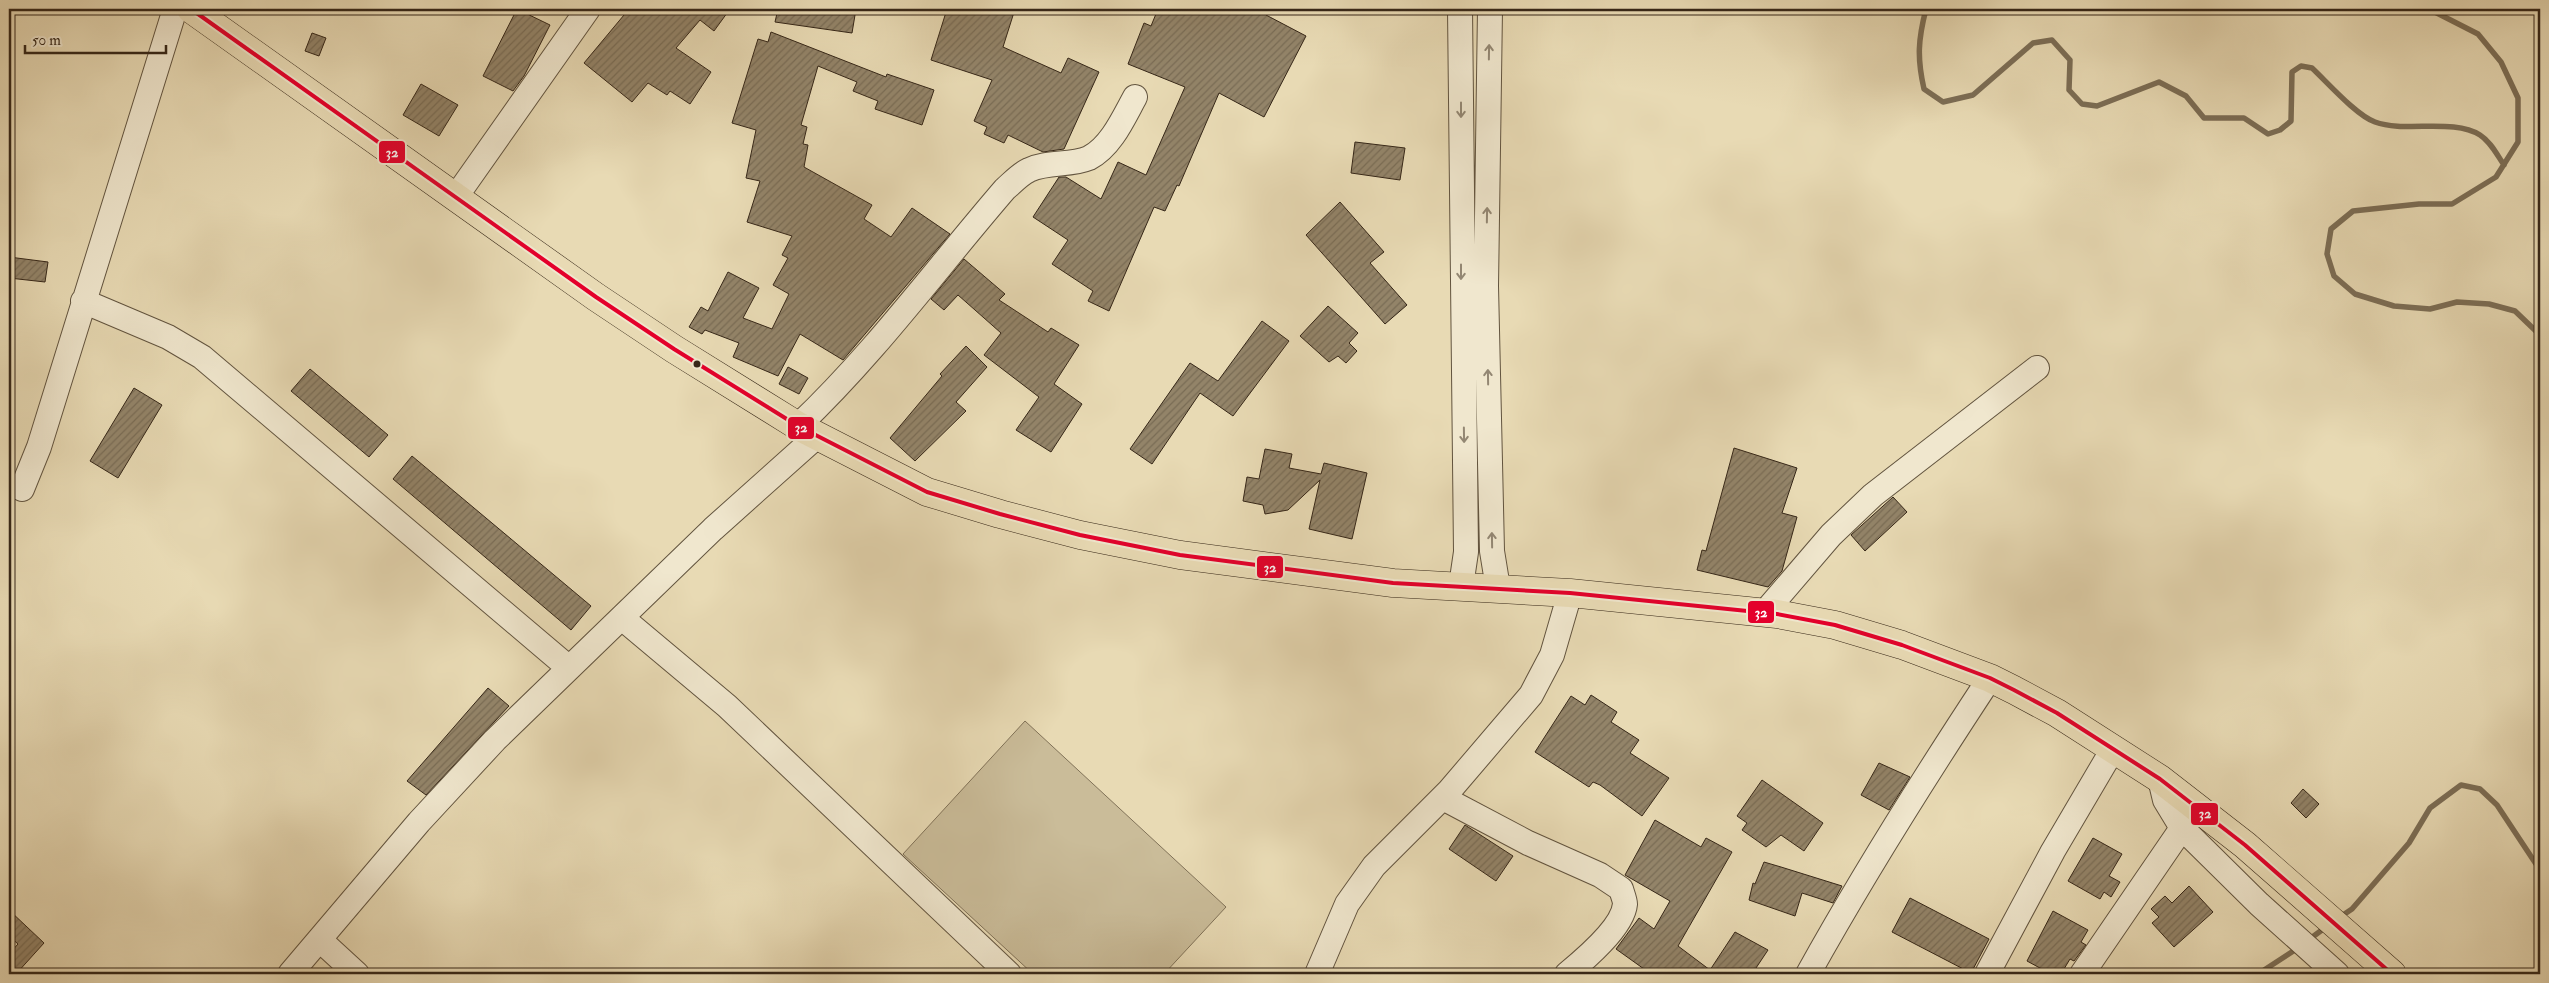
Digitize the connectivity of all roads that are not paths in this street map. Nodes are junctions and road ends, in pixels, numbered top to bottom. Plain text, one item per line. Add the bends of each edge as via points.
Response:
1 (175, 9) edge
2 (191, 9) edge
3 (588, 9) edge
4 (1460, 9) edge
5 (1490, 9) edge
6 (1135, 97) dead end
7 (455, 198) junction
8 (83, 301) junction
9 (2037, 368) dead end
10 (808, 431) junction
11 (22, 489) dead end
12 (1461, 586) junction
13 (1498, 588) junction
14 (1570, 593) junction
15 (1765, 612) junction
16 (622, 618) junction
17 (569, 668) junction
18 (1990, 678) junction
19 (2113, 749) junction
20 (2160, 779) junction
21 (1443, 798) junction
22 (2182, 828) junction
23 (320, 940) junction
24 (2333, 971) edge
25 (290, 974) edge
26 (357, 974) edge
27 (1008, 974) edge
28 (1317, 974) edge
29 (1567, 974) edge
30 (1808, 974) edge
31 (1987, 974) edge
32 (2082, 974) edge
33 (2392, 974) edge

1 - 8 street
2 - 7 main road
3 - 7 street
4 -> 12 street via 1466,552
13 -> 5 street via 1492,551 1486,286
6 - 10 street via 1103,148 1075,162 1029,170 1005,189 887,334 841,385
7 - 10 main road via 604,303
8 - 11 street via 39,447
8 - 17 street via 168,337 202,357
9 - 15 street via 1873,495 1831,535
10 - 12 main road via 927,492 1080,535 1180,555 1394,583
10 - 16 street
12 - 13 main road
13 - 14 main road
14 - 15 main road
14 - 21 street via 1552,655 1531,695
15 - 18 main road via 1835,625 1902,645
16 - 17 street
16 - 27 street via 727,706
17 - 23 street via 495,740 419,822
18 - 19 main road via 2057,713
18 - 30 street via 1838,919
19 - 20 main road
19 - 31 street via 2053,851
20 - 22 street via 2165,800
20 - 33 main road via 2244,845
21 - 28 street via 1374,866 1347,904
21 - 29 street via 1600,875 1621,889 1625,905 1615,927
22 - 24 street
22 - 32 street
23 - 25 street
23 - 26 street

